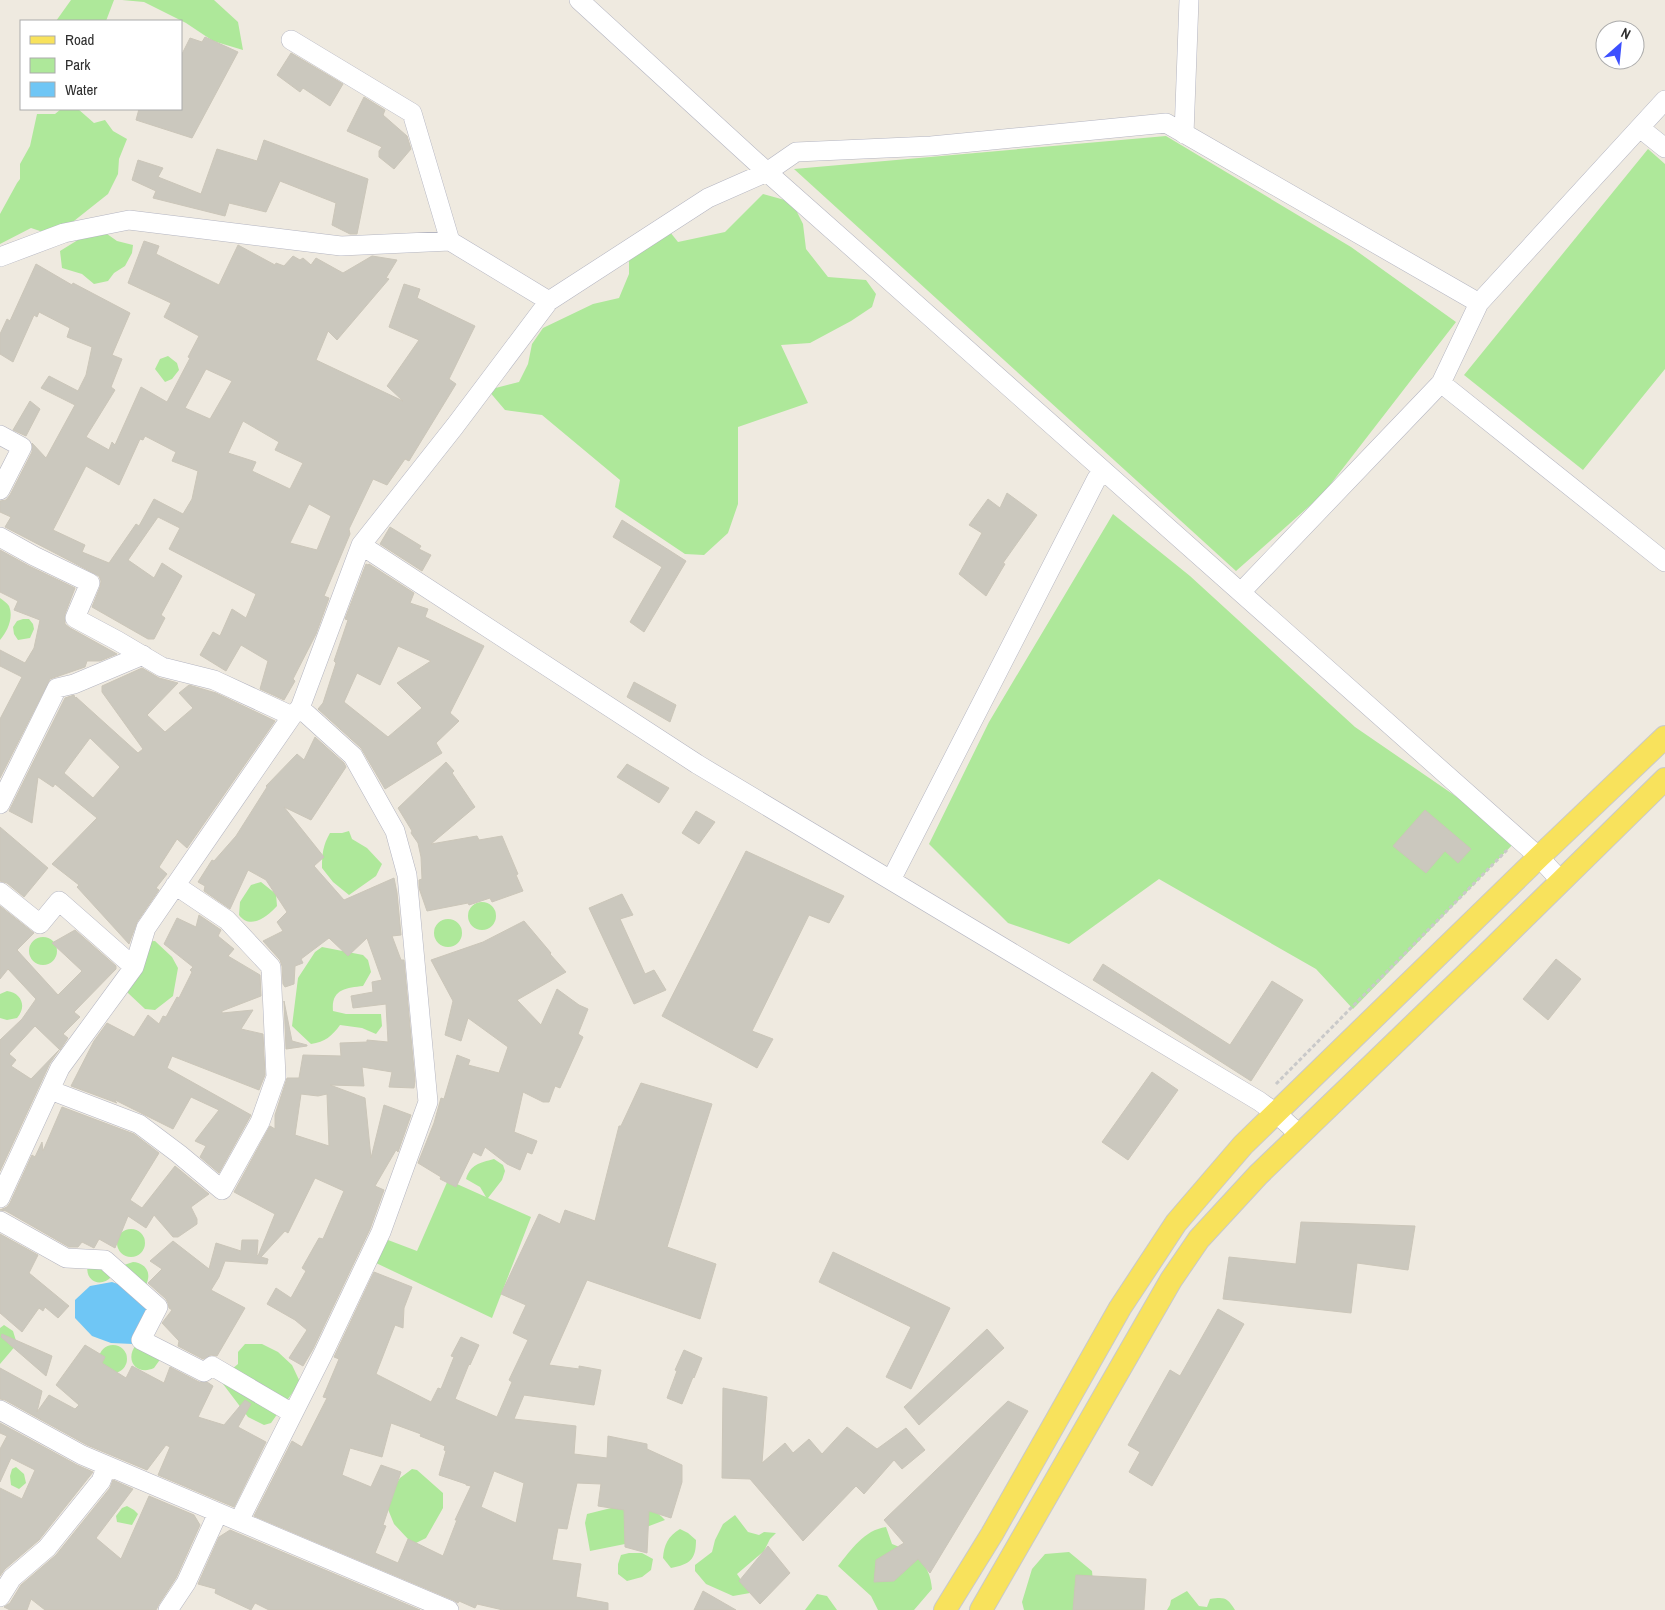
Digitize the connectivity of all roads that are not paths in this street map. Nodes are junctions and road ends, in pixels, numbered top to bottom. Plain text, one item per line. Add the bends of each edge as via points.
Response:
1 (579, 0) edge
2 (1189, 0) edge
3 (291, 40) dead end
4 (1665, 100) edge
5 (1640, 128) junction
6 (1184, 134) junction
7 (1665, 148) edge
8 (768, 172) junction
9 (450, 241) junction
10 (0, 257) edge
11 (549, 301) junction
12 (1479, 303) junction
13 (1441, 383) junction
14 (0, 435) edge
15 (1097, 478) dead end
16 (0, 490) edge
17 (0, 537) edge
18 (361, 546) junction
19 (1665, 562) edge
20 (1241, 592) junction
21 (143, 655) junction
22 (296, 712) junction
23 (1665, 737) edge
24 (1661, 789) edge
25 (0, 804) edge
26 (1539, 857) junction
27 (891, 880) junction
28 (1561, 881) junction
29 (175, 885) junction
30 (0, 892) edge
31 (134, 967) junction
32 (50, 1090) junction
33 (1268, 1107) junction
34 (1300, 1135) junction
35 (0, 1198) edge
36 (0, 1221) edge
37 (1176, 1223) junction
38 (1199, 1239) junction
39 (0, 1410) edge
40 (292, 1413) junction
41 (107, 1466) junction
42 (218, 1513) junction
43 (239, 1522) junction
44 (0, 1598) edge
45 (168, 1610) edge
46 (449, 1610) edge
47 (945, 1610) edge
48 (981, 1610) edge

1 - 8 street
2 - 6 street
3 - 9 street via 412,113
4 - 5 street
5 - 7 street
5 - 12 street
6 - 8 street via 1166,123 931,146 796,152
6 - 12 street
8 - 11 street via 708,198
8 - 20 street
9 - 10 street via 340,246 129,220 64,233
9 - 11 street
11 - 18 street
12 - 13 street
13 - 19 street
13 - 20 street
14 - 16 street via 22,447
15 - 27 street
17 - 21 street via 90,583 75,618
18 - 22 street
18 - 27 street via 697,764
20 - 26 street
21 - 22 street via 162,667 214,680
21 - 25 street via 58,688
22 - 29 street
22 - 40 street via 353,756 395,831 407,874 428,1102 381,1232
23 - 26 main road
24 - 28 main road
26 - 28 street
26 - 33 main road
27 - 33 street
28 - 34 main road
29 - 31 street via 146,928
29 - 32 street via 227,920 270,967 276,1077 260,1122 222,1190 139,1124
30 - 31 street via 40,924 59,901
31 - 32 street via 60,1068
32 - 35 street
33 - 34 street
33 - 37 main road via 1243,1145
34 - 38 main road
36 - 40 street via 66,1258 106,1260 158,1307 141,1340 204,1372 212,1366
37 - 38 main road
37 - 47 main road via 1120,1308 992,1534
38 - 48 main road via 1171,1280
39 - 41 street
40 - 43 street
41 - 42 street
41 - 44 street via 101,1481 47,1548 12,1578
42 - 43 street
42 - 45 street via 186,1583
43 - 46 street

